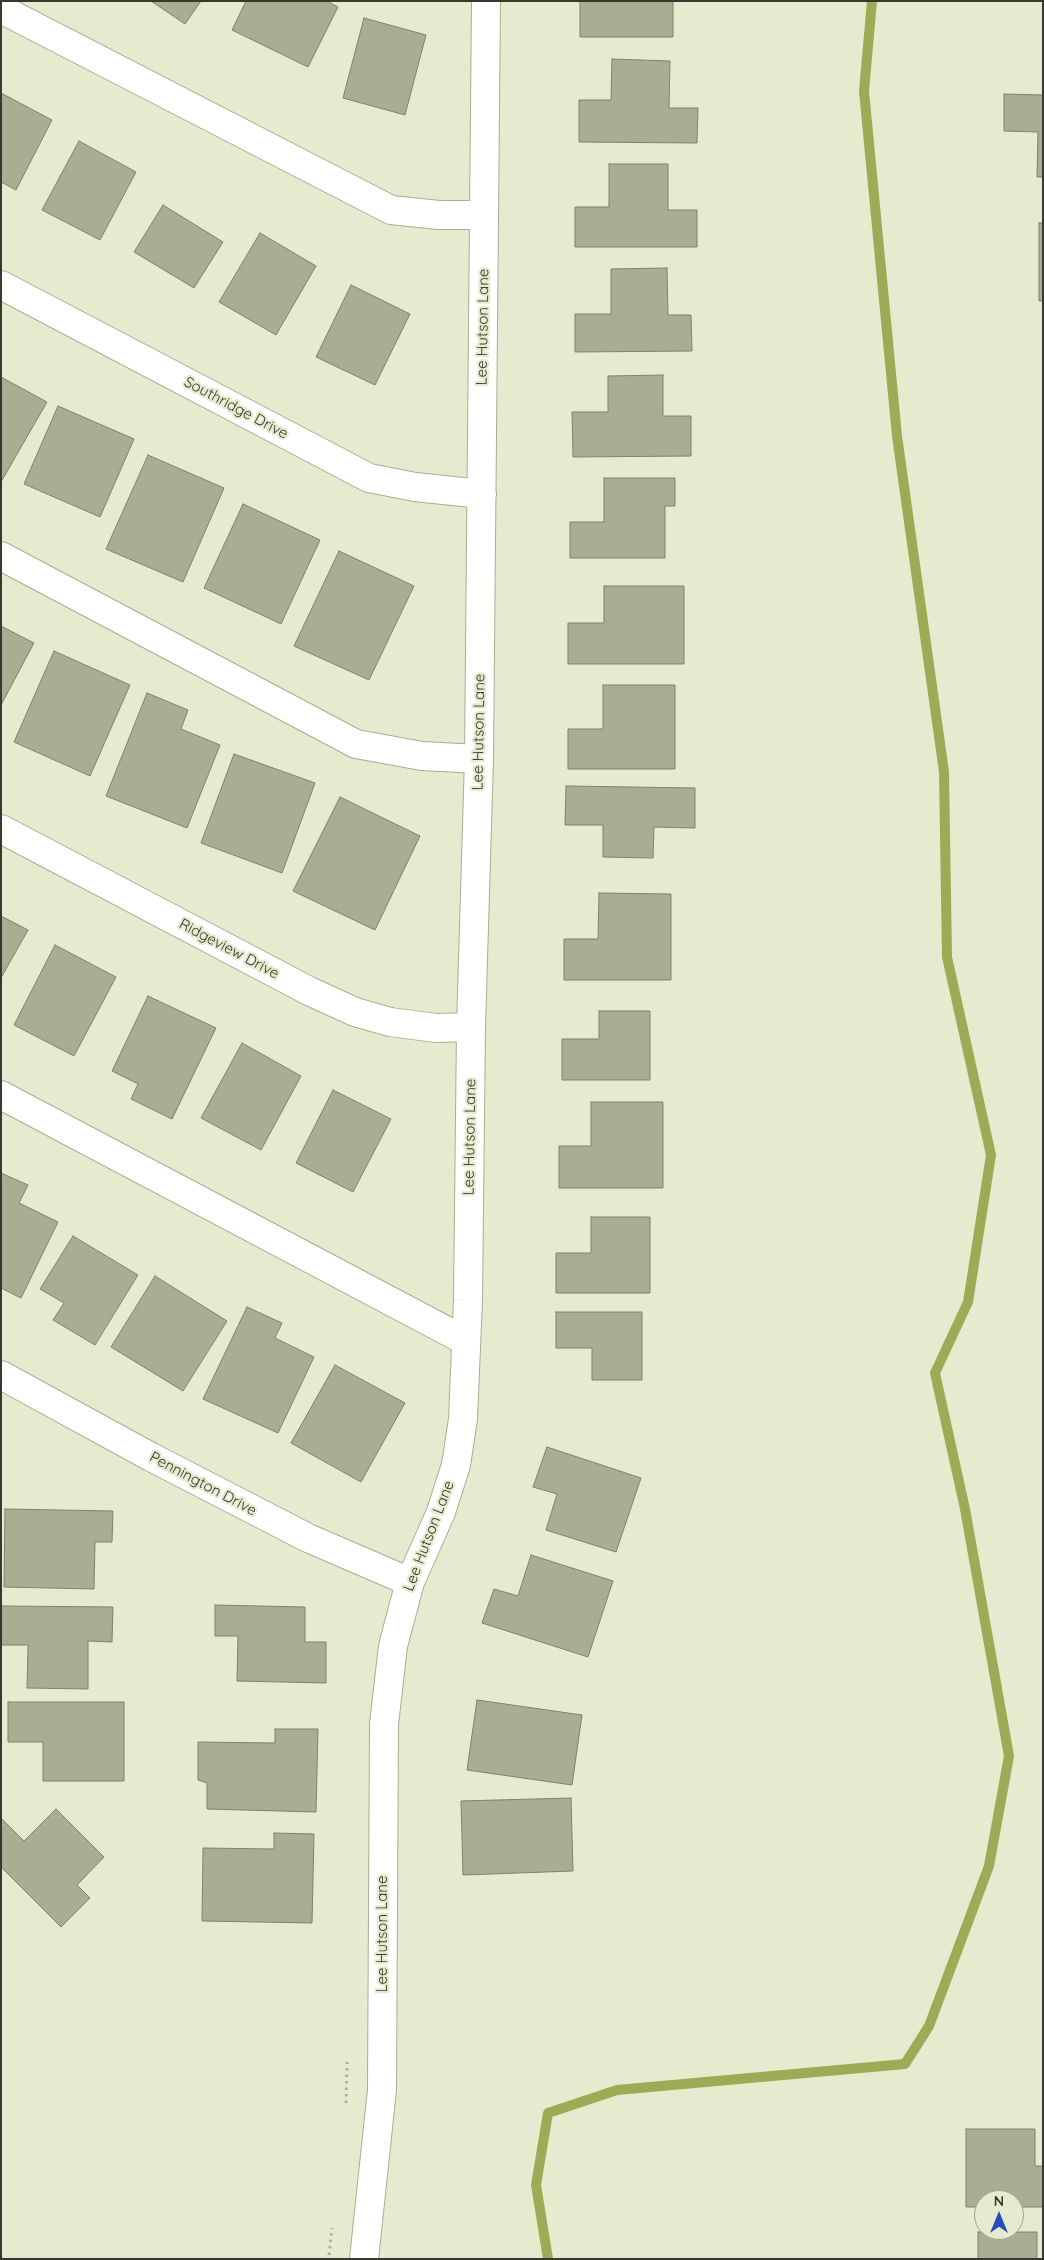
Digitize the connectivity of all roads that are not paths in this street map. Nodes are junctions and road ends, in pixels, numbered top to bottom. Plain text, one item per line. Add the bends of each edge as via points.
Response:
1 (486, 1) edge
2 (1, 9) edge
3 (484, 215) junction
4 (1, 285) edge
5 (482, 494) junction
6 (1, 556) edge
7 (478, 759) junction
8 (1, 829) edge
9 (471, 1027) junction
10 (1, 1094) edge
11 (466, 1341) junction
12 (1, 1375) edge
13 (410, 1582) junction
14 (364, 2259) edge

1 - 3 street, Lee Hutson Lane
2 - 3 street via 391,210
3 - 5 street, Lee Hutson Lane
4 - 5 street, Southridge Drive via 369,478 414,487
5 - 7 street, Lee Hutson Lane
6 - 7 street via 356,744 422,756
7 - 9 street, Lee Hutson Lane
8 - 9 street, Ridgeview Drive via 355,1012 390,1022 436,1028
9 - 11 street, Lee Hutson Lane
10 - 11 street
11 - 13 street, Lee Hutson Lane via 463,1418 456,1465 441,1512
12 - 13 street, Pennington Drive via 308,1538
13 - 14 street, Lee Hutson Lane via 393,1646 384,1724 382,2090

